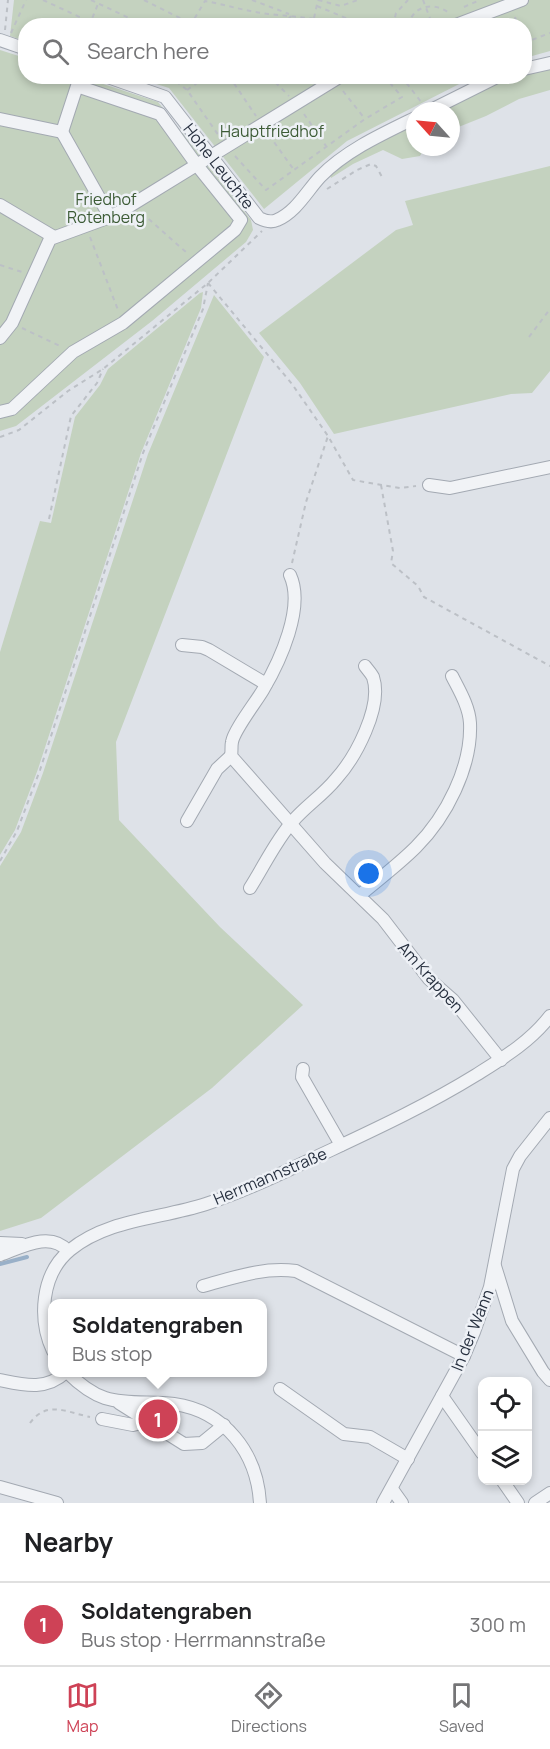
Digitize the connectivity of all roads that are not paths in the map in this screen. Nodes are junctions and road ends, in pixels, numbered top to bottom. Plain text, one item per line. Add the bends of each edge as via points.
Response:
1 (522, 0) edge
2 (473, 18) edge
3 (5, 35) edge
4 (18, 44) edge
5 (550, 63) edge
6 (532, 67) edge
7 (127, 84) edge
8 (328, 84) edge
9 (480, 84) edge
10 (437, 102) edge
11 (0, 120) edge
12 (406, 122) edge
13 (62, 132) junction
14 (212, 156) junction
15 (196, 164) junction
16 (0, 205) edge
17 (110, 217) junction
18 (54, 237) junction
19 (0, 339) edge
20 (0, 412) edge
21 (550, 467) edge
22 (429, 484) road end
23 (290, 574) road end
24 (182, 645) dead end
25 (365, 666) dead end
26 (452, 676) dead end
27 (267, 684) junction
28 (231, 756) junction
29 (187, 821) dead end
30 (291, 823) junction
31 (250, 888) dead end
32 (360, 895) junction
33 (550, 1016) edge
34 (501, 1060) junction
35 (303, 1069) dead end
36 (550, 1118) edge
37 (341, 1146) junction
38 (0, 1243) edge
39 (26, 1245) junction
40 (68, 1251) junction
41 (0, 1255) edge
42 (494, 1264) junction
43 (203, 1286) dead end
44 (48, 1337) edge
45 (464, 1356) junction
46 (61, 1377) edge
47 (72, 1377) edge
48 (0, 1380) edge
49 (550, 1380) edge
50 (280, 1389) dead end
51 (442, 1396) junction
52 (115, 1400) junction
53 (102, 1419) road end
54 (149, 1421) junction
55 (224, 1425) junction
56 (478, 1446) edge
57 (408, 1459) junction
58 (505, 1485) edge
59 (0, 1487) edge
60 (392, 1489) junction
61 (550, 1493) edge
62 (57, 1503) edge
63 (260, 1503) edge
64 (383, 1503) edge
65 (402, 1503) edge
66 (518, 1503) edge
67 (535, 1503) edge

1 - 2 street
3 - 4 street
5 - 6 street
7 - 14 street, Hohe Leuchte via 165,98
8 - 14 street
9 - 10 street
11 - 13 street
12 - 14 street, Hohe Leuchte via 345,157 320,177 288,213 270,222 259,218
13 - 15 street via 77,86 160,114
13 - 17 street
14 - 15 street
15 - 17 street
15 - 20 street via 241,220 235,230 123,322 74,352 12,409
16 - 18 street
17 - 18 street
18 - 19 street via 12,323
21 - 22 street via 450,488
23 - 27 street via 295,586 291,623
24 - 27 street via 209,650
25 - 30 street via 373,677 375,690 360,743 335,781
26 - 32 street via 467,706 470,723 460,777 430,831
27 - 28 street via 232,740
28 - 29 street via 218,769
28 - 30 street, Am Krappen
30 - 31 street
30 - 32 street, Am Krappen via 325,863
32 - 34 street, Am Krappen
33 - 34 street, Herrmannstraße via 530,1038
34 - 37 street, Herrmannstraße via 404,1116
35 - 37 street via 302,1077
36 - 42 street, In der Wann via 513,1169
37 - 40 street, Herrmannstraße via 225,1197 104,1230
38 - 39 street
39 - 40 street via 51,1242
39 - 41 street
40 - 44 street, Herrmannstraße via 53,1274 43,1307
42 - 45 street, In der Wann via 487,1296
42 - 49 street via 512,1321
43 - 45 street via 260,1270 296,1271
45 - 51 street, In der Wann
46 - 48 street via 46,1385 33,1386
47 - 52 street via 92,1393
50 - 57 street via 344,1434 370,1437
51 - 56 street
51 - 57 street, In der Wann
52 - 54 street
52 - 55 street via 184,1406
53 - 54 street via 133,1425
54 - 55 street via 184,1444 193,1445 202,1443
55 - 63 street via 246,1451
57 - 60 street, In der Wann
58 - 66 street
59 - 62 street
60 - 64 street, In der Wann
60 - 65 street
61 - 67 street

